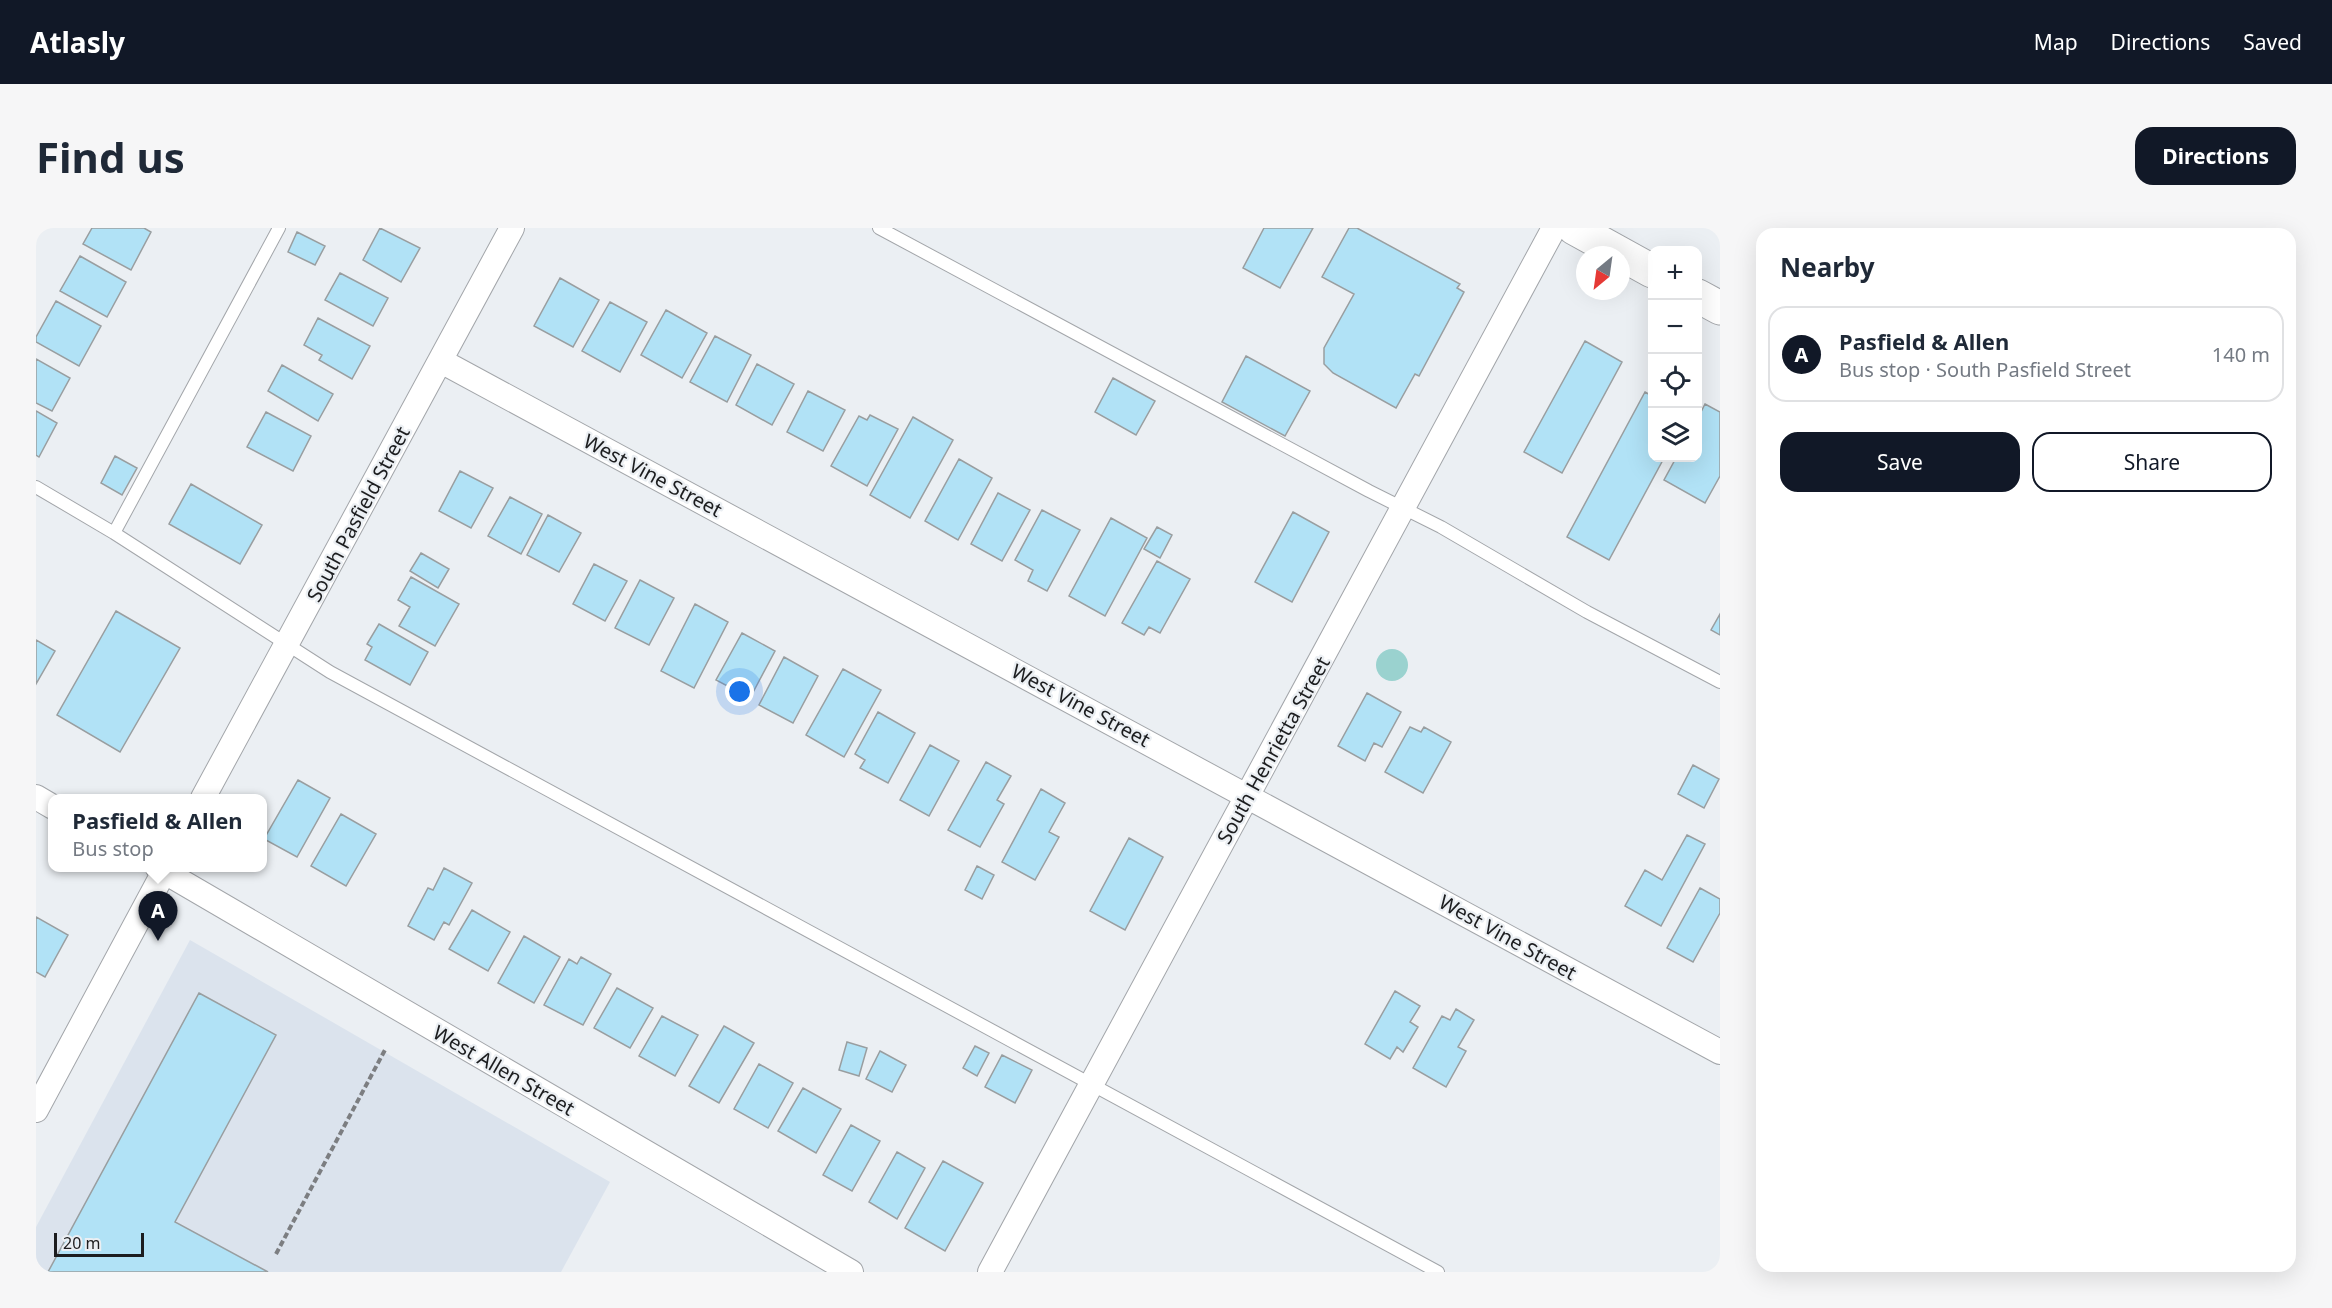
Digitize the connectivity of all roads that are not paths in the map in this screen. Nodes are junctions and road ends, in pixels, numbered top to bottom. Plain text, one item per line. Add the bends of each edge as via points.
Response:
1 (279, 228) edge
2 (512, 228) edge
3 (879, 228) edge
4 (1554, 228) edge
5 (1574, 228) edge
6 (1648, 268) edge
7 (441, 361) junction
8 (36, 487) edge
9 (1405, 509) junction
10 (114, 533) junction
11 (287, 645) junction
12 (1720, 682) edge
13 (205, 794) edge
14 (1248, 795) junction
15 (161, 872) edge
16 (168, 872) edge
17 (1720, 1052) edge
18 (1092, 1083) junction
19 (36, 1110) edge
20 (851, 1272) edge
21 (990, 1272) edge
22 (1438, 1272) edge

1 - 10 lane
2 - 7 street, South Pasfield Street
3 - 9 lane
4 - 9 street, South Henrietta Street
5 - 6 main road
7 - 11 street, South Pasfield Street
7 - 14 street, West Vine Street
8 - 10 lane
9 - 12 lane
9 - 14 street, South Henrietta Street
10 - 11 lane
11 - 13 street, South Pasfield Street
11 - 18 lane via 351,684
14 - 17 street, West Vine Street
14 - 18 street, South Henrietta Street
15 - 19 street
16 - 20 street, West Allen Street
18 - 21 street, South Henrietta Street
18 - 22 lane

